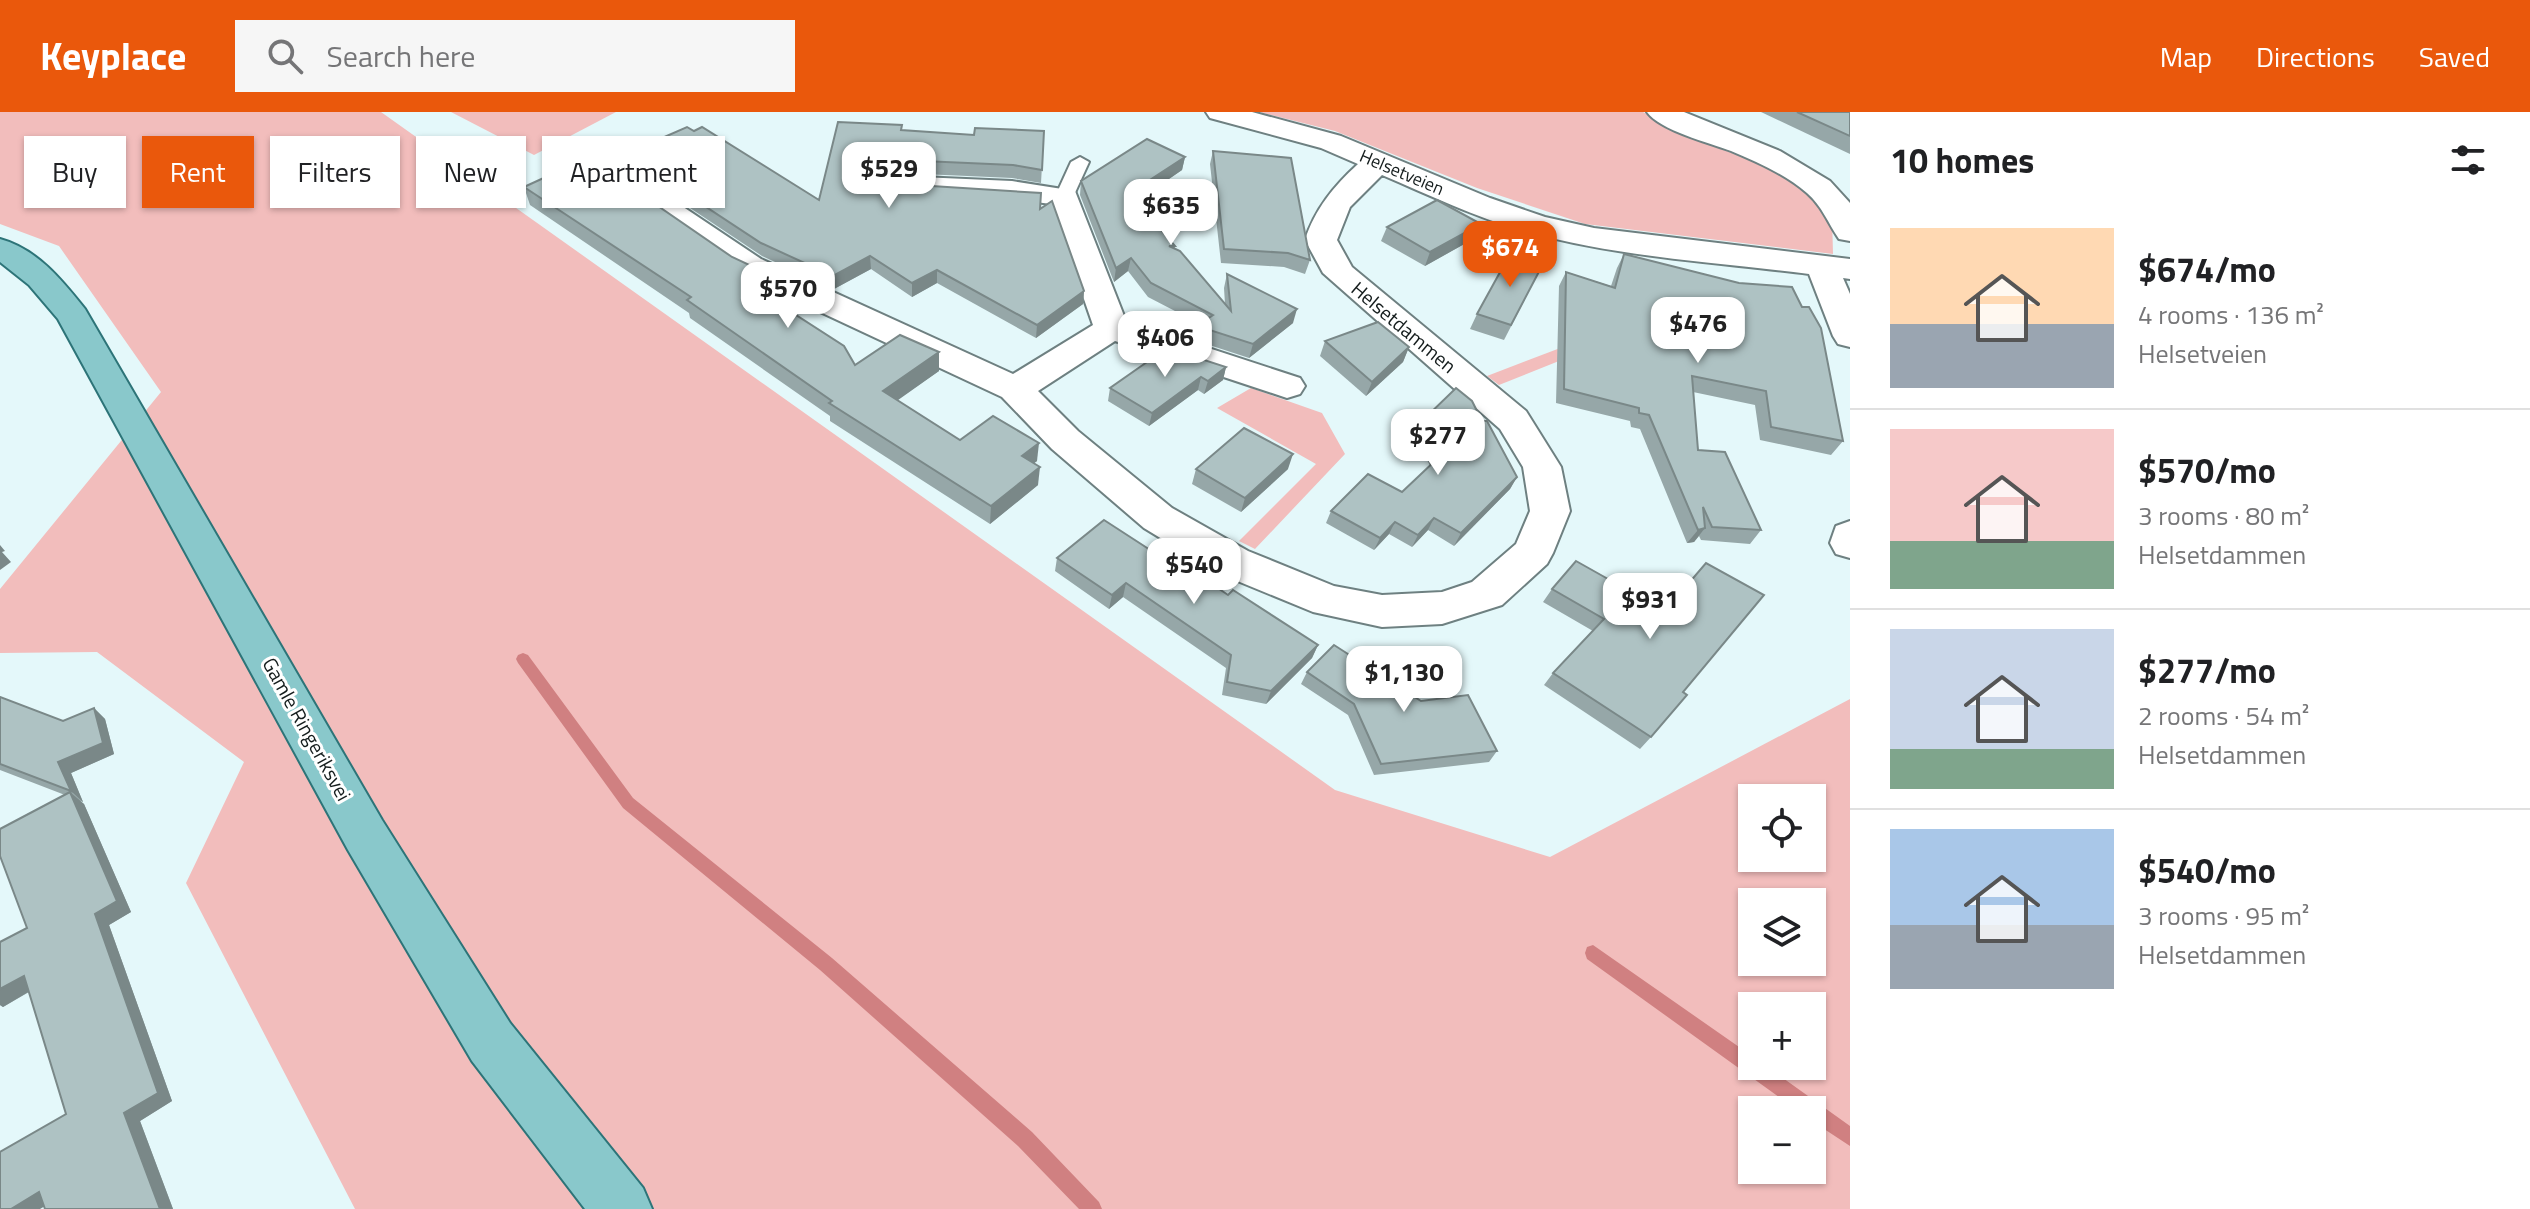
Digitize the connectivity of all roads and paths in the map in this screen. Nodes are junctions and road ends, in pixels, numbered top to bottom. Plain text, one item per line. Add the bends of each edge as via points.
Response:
1 (1220, 112) edge
2 (1661, 112) edge
3 (1380, 161) junction
4 (1080, 162) dead end
5 (900, 185) edge
6 (1064, 197) junction
7 (664, 208) edge
8 (1850, 232) edge
9 (0, 249) edge
10 (1836, 268) edge
11 (1111, 328) junction
12 (1850, 336) edge
13 (1287, 386) dead end
14 (1015, 389) junction
15 (1850, 536) edge
16 (1850, 543) edge
17 (622, 1209) edge

1 - 3 street, Helsetveien
2 - 8 street via 1800,173 1826,191 1845,215
3 - 10 street, Helsetveien via 1479,205 1594,238
3 - 14 street, Helsetdammen via 1343,193 1326,219 1321,240 1339,273 1513,420 1542,467 1550,511 1533,553 1487,594 1442,608 1382,611 1328,601 1233,562 1158,518 1065,440
4 - 6 lane
5 - 6 street
6 - 11 street
7 - 14 street, Helsetdammen via 749,266
9 - 17 main road, Gamle Ringeriksvei via 50,285 73,316 365,835 491,1042
10 - 12 street, Helsetveien
11 - 13 street
11 - 14 street
15 - 16 street

